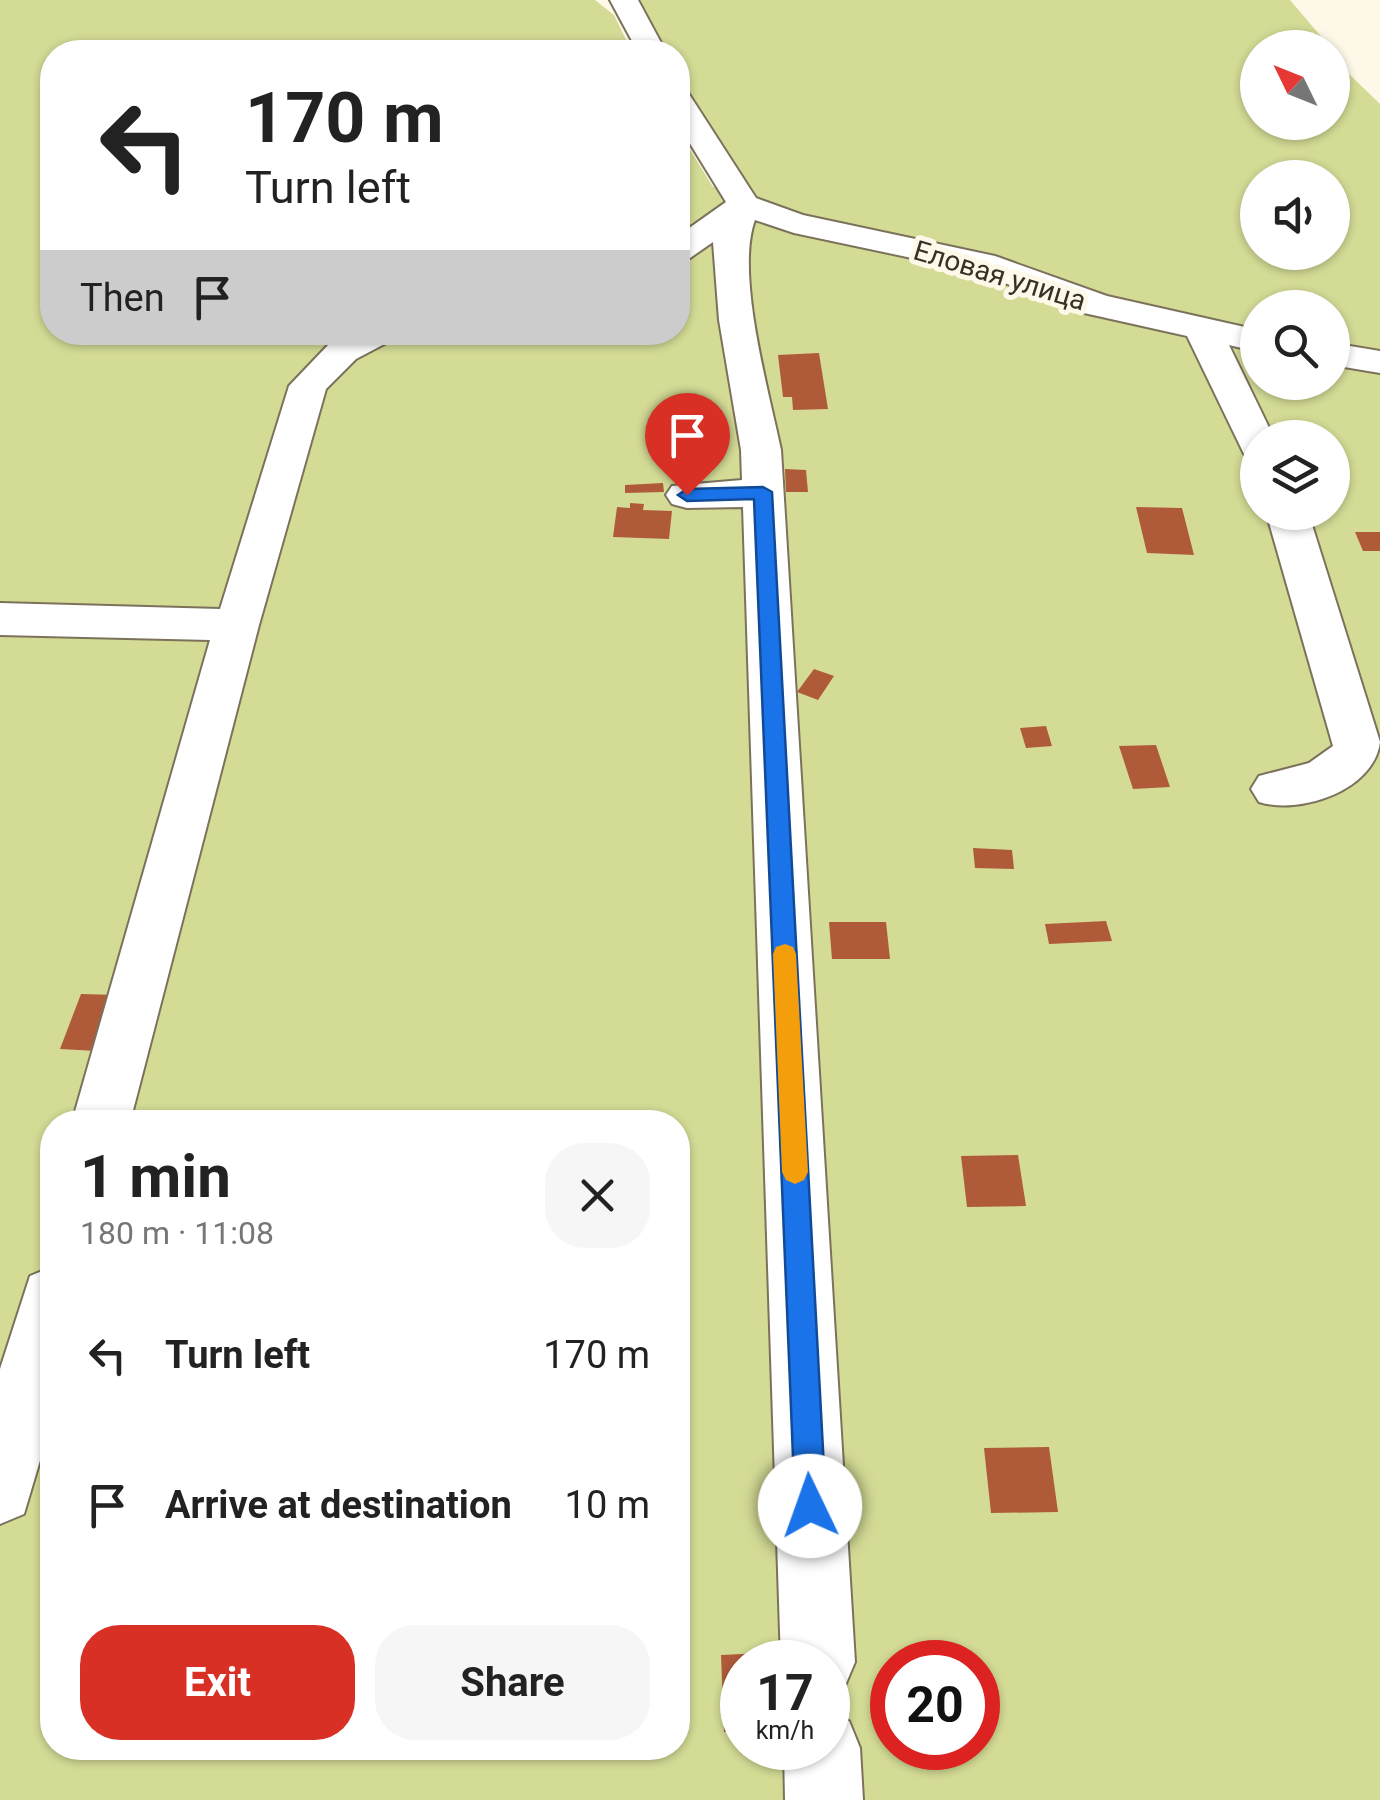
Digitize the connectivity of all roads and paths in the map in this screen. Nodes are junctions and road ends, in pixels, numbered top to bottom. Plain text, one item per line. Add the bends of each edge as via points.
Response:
1 (624, 0) edge
2 (646, 40) edge
3 (690, 119) edge
4 (744, 205) junction
5 (690, 242) edge
6 (1204, 331) junction
7 (1240, 338) edge
8 (354, 345) edge
9 (1350, 357) edge
10 (1380, 362) edge
11 (1247, 420) edge
12 (763, 492) junction
13 (687, 495) dead end
14 (1292, 530) edge
15 (0, 619) edge
16 (237, 625) junction
17 (1276, 788) dead end
18 (103, 1110) edge
19 (40, 1342) edge
20 (0, 1490) edge
21 (817, 1640) edge
22 (823, 1770) edge
23 (824, 1800) edge

1 - 2 street
3 - 4 street
4 - 5 street
4 - 6 street, Еловая улица via 794,223 983,263 1096,305
4 - 12 street via 730,241
6 - 7 street, Еловая улица
6 - 11 street
8 - 16 street via 308,386
9 - 10 street
12 - 13 street
12 - 21 street
14 - 17 street via 1357,746 1350,764 1336,774
15 - 16 street
16 - 18 street
19 - 20 street
22 - 23 street

